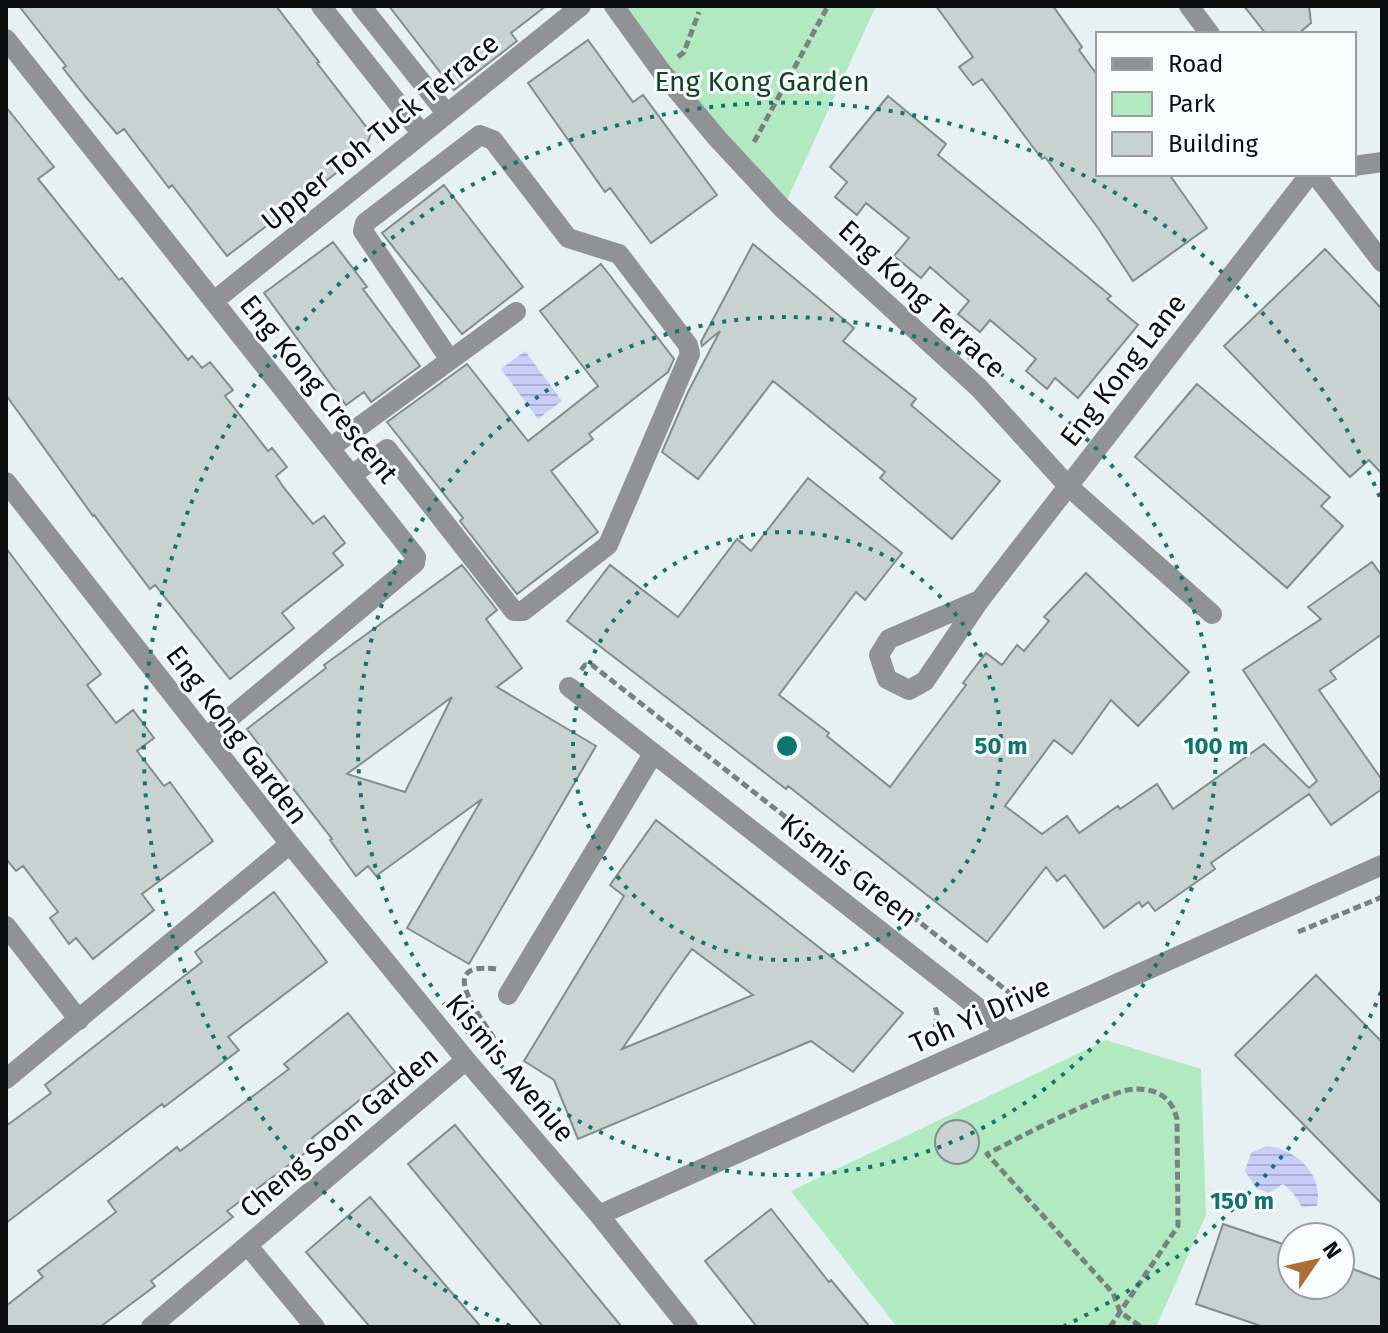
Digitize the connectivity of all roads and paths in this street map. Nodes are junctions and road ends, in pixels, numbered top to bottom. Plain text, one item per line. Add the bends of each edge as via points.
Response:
1 (321, 6) edge
2 (361, 6) edge
3 (581, 6) edge
4 (614, 6) edge
5 (828, 6) edge
6 (1189, 6) edge
7 (699, 12) dead end
8 (1208, 32) edge
9 (6, 39) edge
10 (661, 71) junction
11 (447, 114) junction
12 (422, 134) junction
13 (1382, 162) edge
14 (742, 165) junction
15 (1356, 166) edge
16 (1311, 176) edge
17 (1315, 176) edge
18 (1382, 262) edge
19 (214, 301) junction
20 (516, 312) dead end
21 (450, 360) junction
22 (330, 448) junction
23 (352, 475) junction
24 (6, 482) edge
25 (1068, 486) junction
26 (980, 600) junction
27 (1212, 614) dead end
28 (569, 687) joint
29 (207, 737) junction
30 (653, 754) junction
31 (290, 844) junction
32 (1382, 865) edge
33 (6, 926) edge
34 (520, 976) junction
35 (508, 995) dead end
36 (934, 1001) dead end
37 (1043, 1018) junction
38 (79, 1020) junction
39 (1009, 1032) junction
40 (920, 1046) dead end
41 (466, 1060) junction
42 (6, 1079) edge
43 (599, 1215) junction
44 (248, 1246) junction
45 (1113, 1293) junction
46 (1130, 1297) junction
47 (1120, 1312) junction
48 (151, 1327) edge
49 (315, 1327) edge
50 (688, 1327) edge
51 (1110, 1327) edge
52 (1141, 1327) edge

1 - 12 street
2 - 11 street
3 - 11 street, Upper Toh Tuck Terrace
4 - 10 street, Eng Kong Terrace
5 - 14 path
6 - 8 street
7 - 10 path via 684,52
9 - 19 street, Eng Kong Crescent
10 - 14 street, Eng Kong Terrace
11 - 12 street, Upper Toh Tuck Terrace
12 - 19 street, Upper Toh Tuck Terrace
13 - 15 street
14 - 25 street, Eng Kong Terrace via 979,388
16 - 25 street, Eng Kong Lane
17 - 18 street
19 - 22 street, Eng Kong Crescent
20 - 21 street
21 - 22 street
21 - 23 street via 363,231 365,223 480,135 493,140 568,238 619,254 688,345 690,354 608,545 523,611 514,611 387,449
22 - 23 street, Eng Kong Crescent
23 - 29 street, Eng Kong Crescent via 416,557 415,563
24 - 29 street, Eng Kong Garden
25 - 26 street, Eng Kong Lane
25 - 27 street, Eng Kong Terrace
26 - 26 street, Eng Kong Lane via 925,681 909,690 887,679 879,655 889,639
28 - 30 street, Kismis Green
28 - 37 path via 585,665 592,665
29 - 31 street, Eng Kong Garden
30 - 34 street
30 - 39 street, Kismis Green
31 - 38 street, Eng Kong Garden
31 - 41 street, Kismis Avenue
32 - 37 street, Toh Yi Drive
33 - 38 street
34 - 35 street
34 - 41 path via 481,967 466,975 469,1000 500,1054 493,1060
36 - 40 path via 934,1040
37 - 39 street, Toh Yi Drive
38 - 42 street, Eng Kong Garden
39 - 43 street, Toh Yi Drive
41 - 43 street, Kismis Avenue
41 - 44 street, Cheng Soon Garden
43 - 50 street, Kismis Avenue
44 - 48 street, Cheng Soon Garden
44 - 49 street, Cheng Soon Garden
45 - 46 path
45 - 46 path via 987,1154 1124,1090 1152,1091 1173,1105 1177,1119 1178,1226
45 - 47 path
46 - 47 path
47 - 51 path
47 - 52 path

